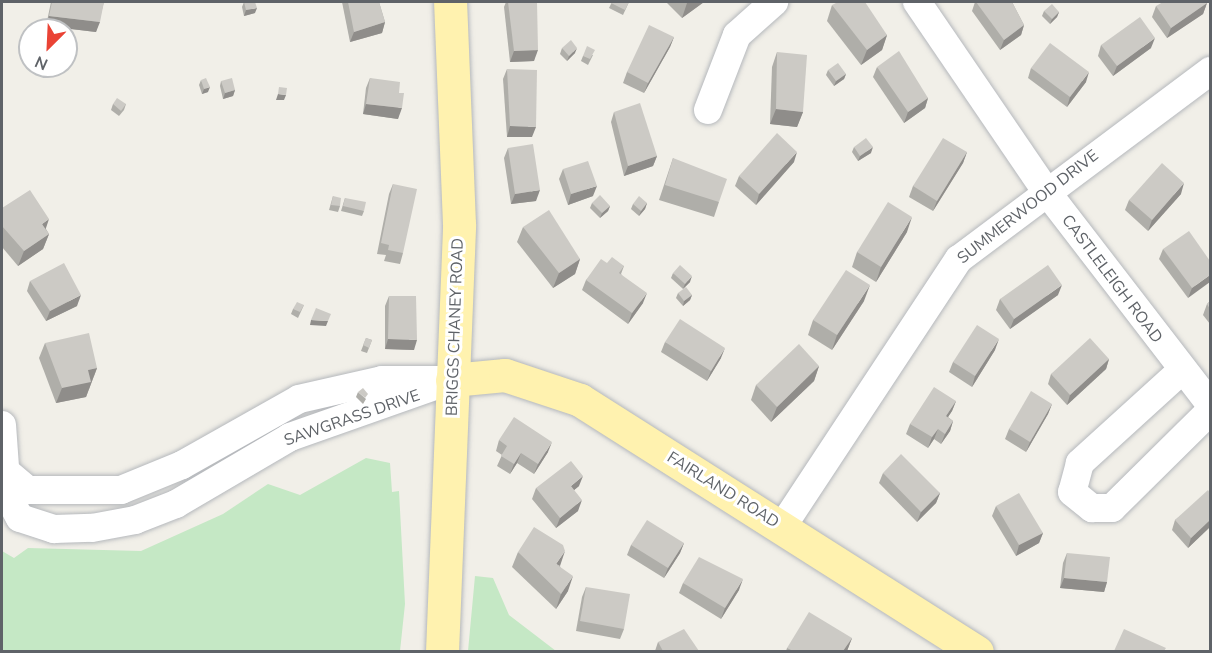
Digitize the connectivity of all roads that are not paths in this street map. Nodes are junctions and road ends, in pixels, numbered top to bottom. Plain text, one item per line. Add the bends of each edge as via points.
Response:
1 (450, 2) edge
2 (774, 2) edge
3 (917, 2) edge
4 (1210, 71) edge
5 (708, 110) dead end
6 (1046, 191) junction
7 (1181, 371) junction
8 (453, 380) junction
9 (338, 388) junction
10 (1210, 404) edge
11 (1210, 411) edge
12 (347, 419) junction
13 (2, 425) edge
14 (4, 470) junction
15 (782, 527) junction
16 (442, 651) edge
17 (977, 651) edge

1 - 8 main road, BRIGGS CHANEY ROAD via 459,224
2 - 5 street via 737,35
3 - 6 street, CASTLELEIGH ROAD
4 - 6 street, SUMMERWOOD DRIVE
6 - 7 street, CASTLELEIGH ROAD
6 - 15 street, SUMMERWOOD DRIVE via 941,279
7 - 10 street, CASTLELEIGH ROAD
7 - 11 street via 1080,463 1072,492 1092,508 1112,508
8 - 9 street, SAWGRASS DRIVE via 405,378
8 - 12 street, SAWGRASS DRIVE
8 - 15 main road, FAIRLAND ROAD via 479,373 505,375 569,395
8 - 16 main road, BRIGGS CHANEY ROAD
9 - 12 street
9 - 14 street, SAWGRASS DRIVE via 270,411 182,465 121,490 79,494 28,490
12 - 14 street, SAWGRASS DRIVE via 290,437 176,504 135,520 92,528 54,529 20,518 9,501
13 - 14 street
15 - 17 main road, FAIRLAND ROAD

